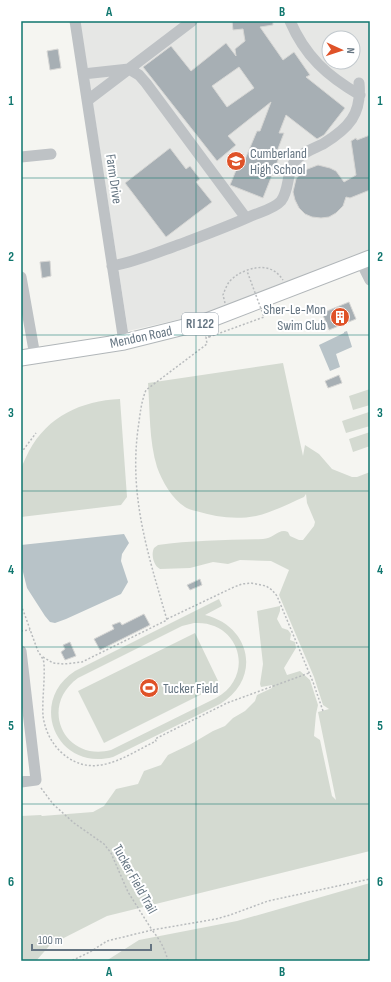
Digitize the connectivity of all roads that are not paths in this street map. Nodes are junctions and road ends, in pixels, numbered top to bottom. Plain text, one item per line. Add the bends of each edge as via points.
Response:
1 (75, 21) edge
2 (192, 21) edge
3 (290, 21) edge
4 (129, 69) junction
5 (83, 74) junction
6 (358, 83) dead end
7 (360, 95) junction
8 (88, 100) junction
9 (51, 154) dead end
10 (21, 157) edge
11 (246, 218) junction
12 (366, 260) edge
13 (112, 266) junction
14 (21, 278) edge
15 (370, 280) edge
16 (124, 342) junction
17 (28, 357) edge
18 (21, 651) edge
19 (21, 782) edge

1 - 5 street, Farm Drive
2 - 4 street
3 - 7 street via 303,47 314,61 342,85
4 - 5 street
4 - 8 street
4 - 11 street via 146,83
5 - 8 street, Farm Drive
6 - 7 street
7 - 11 street via 356,113 350,122 330,139 293,163 281,201
8 - 13 street, Farm Drive
9 - 10 street
11 - 13 street via 130,263
12 - 15 street
12 - 16 main road, Mendon Road / RI 122 via 204,322
13 - 16 street, Farm Drive
14 - 17 street
16 - 17 main road, Mendon Road / RI 122
18 - 19 street via 36,780

